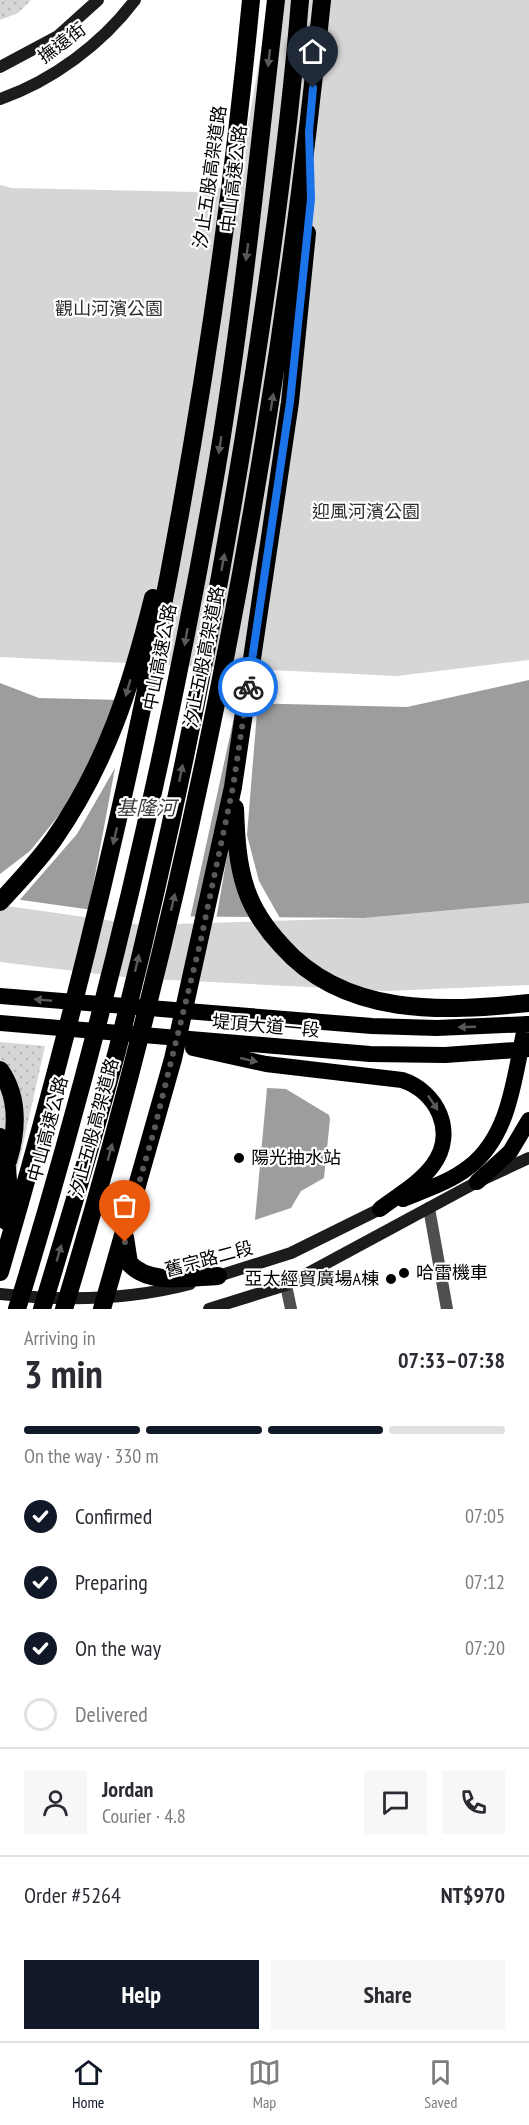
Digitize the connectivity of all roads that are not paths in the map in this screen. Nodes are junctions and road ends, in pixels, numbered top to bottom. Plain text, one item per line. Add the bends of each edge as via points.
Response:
1 (98, 0) edge
2 (135, 0) edge
3 (251, 0) edge
4 (276, 0) edge
5 (300, 0) edge
6 (322, 0) edge
7 (0, 67) edge
8 (0, 99) edge
9 (309, 132) junction
10 (200, 408) junction
11 (233, 787) junction
12 (52, 842) junction
13 (0, 886) edge
14 (0, 902) edge
15 (0, 996) edge
16 (529, 1003) edge
17 (0, 1023) edge
18 (527, 1024) edge
19 (130, 1034) junction
20 (524, 1050) edge
21 (0, 1070) edge
22 (529, 1120) edge
23 (0, 1137) edge
24 (529, 1158) edge
25 (477, 1182) junction
26 (0, 1185) edge
27 (429, 1208) junction
28 (380, 1209) junction
29 (127, 1224) junction
30 (0, 1257) edge
31 (0, 1272) edge
32 (218, 1276) junction
33 (286, 1285) junction
34 (0, 1294) edge
35 (104, 1303) edge
36 (17, 1309) edge
37 (42, 1309) edge
38 (64, 1309) edge
39 (209, 1309) edge
40 (291, 1309) edge
41 (447, 1309) edge

1 - 7 main road, 撫遠街 via 58,36
2 - 8 main road, 撫遠街 via 105,33 64,67
3 - 10 highway, 汐止五股高架道路
4 -> 36 highway, 中山高速公路 via 236,338 182,656 136,870 94,1039
37 -> 5 highway via 117,1051 206,654 237,488 269,272
6 - 9 highway, 汐止五股高架道路
9 - 11 highway via 311,199 290,402
38 -> 9 highway, 汐止五股高架道路 via 140,1040 217,705 274,392
10 -> 12 highway via 121,713 94,774
10 -> 31 highway, 汐止五股高架道路 via 132,762 84,969
11 - 16 highway via 246,888 268,932 315,975 350,994 404,1007 441,1009
11 - 29 highway via 200,944
12 - 13 highway
12 - 14 highway
18 -> 15 highway, 堤頂大道一段 via 372,1026
17 - 19 highway, 堤頂大道一段
18 - 20 highway
19 - 20 highway, 堤頂大道一段 via 370,1054
19 -> 28 highway via 266,1064 402,1080 421,1089 438,1109 443,1123 440,1152 424,1175
20 - 28 highway via 501,1127 491,1146 450,1179
21 - 26 highway via 12,1097 15,1127
22 - 25 highway via 510,1152
23 - 30 highway via 7,1156 9,1189
24 - 25 main road
25 - 27 main road
27 - 33 main road
27 - 41 street
28 - 32 main road, 舊宗路二段 via 291,1253
29 - 32 highway via 126,1253 134,1269 155,1277
29 - 35 highway
32 - 35 main road, 舊宗路二段
33 - 39 main road
33 - 40 street
34 - 35 main road, 舊宗路二段

